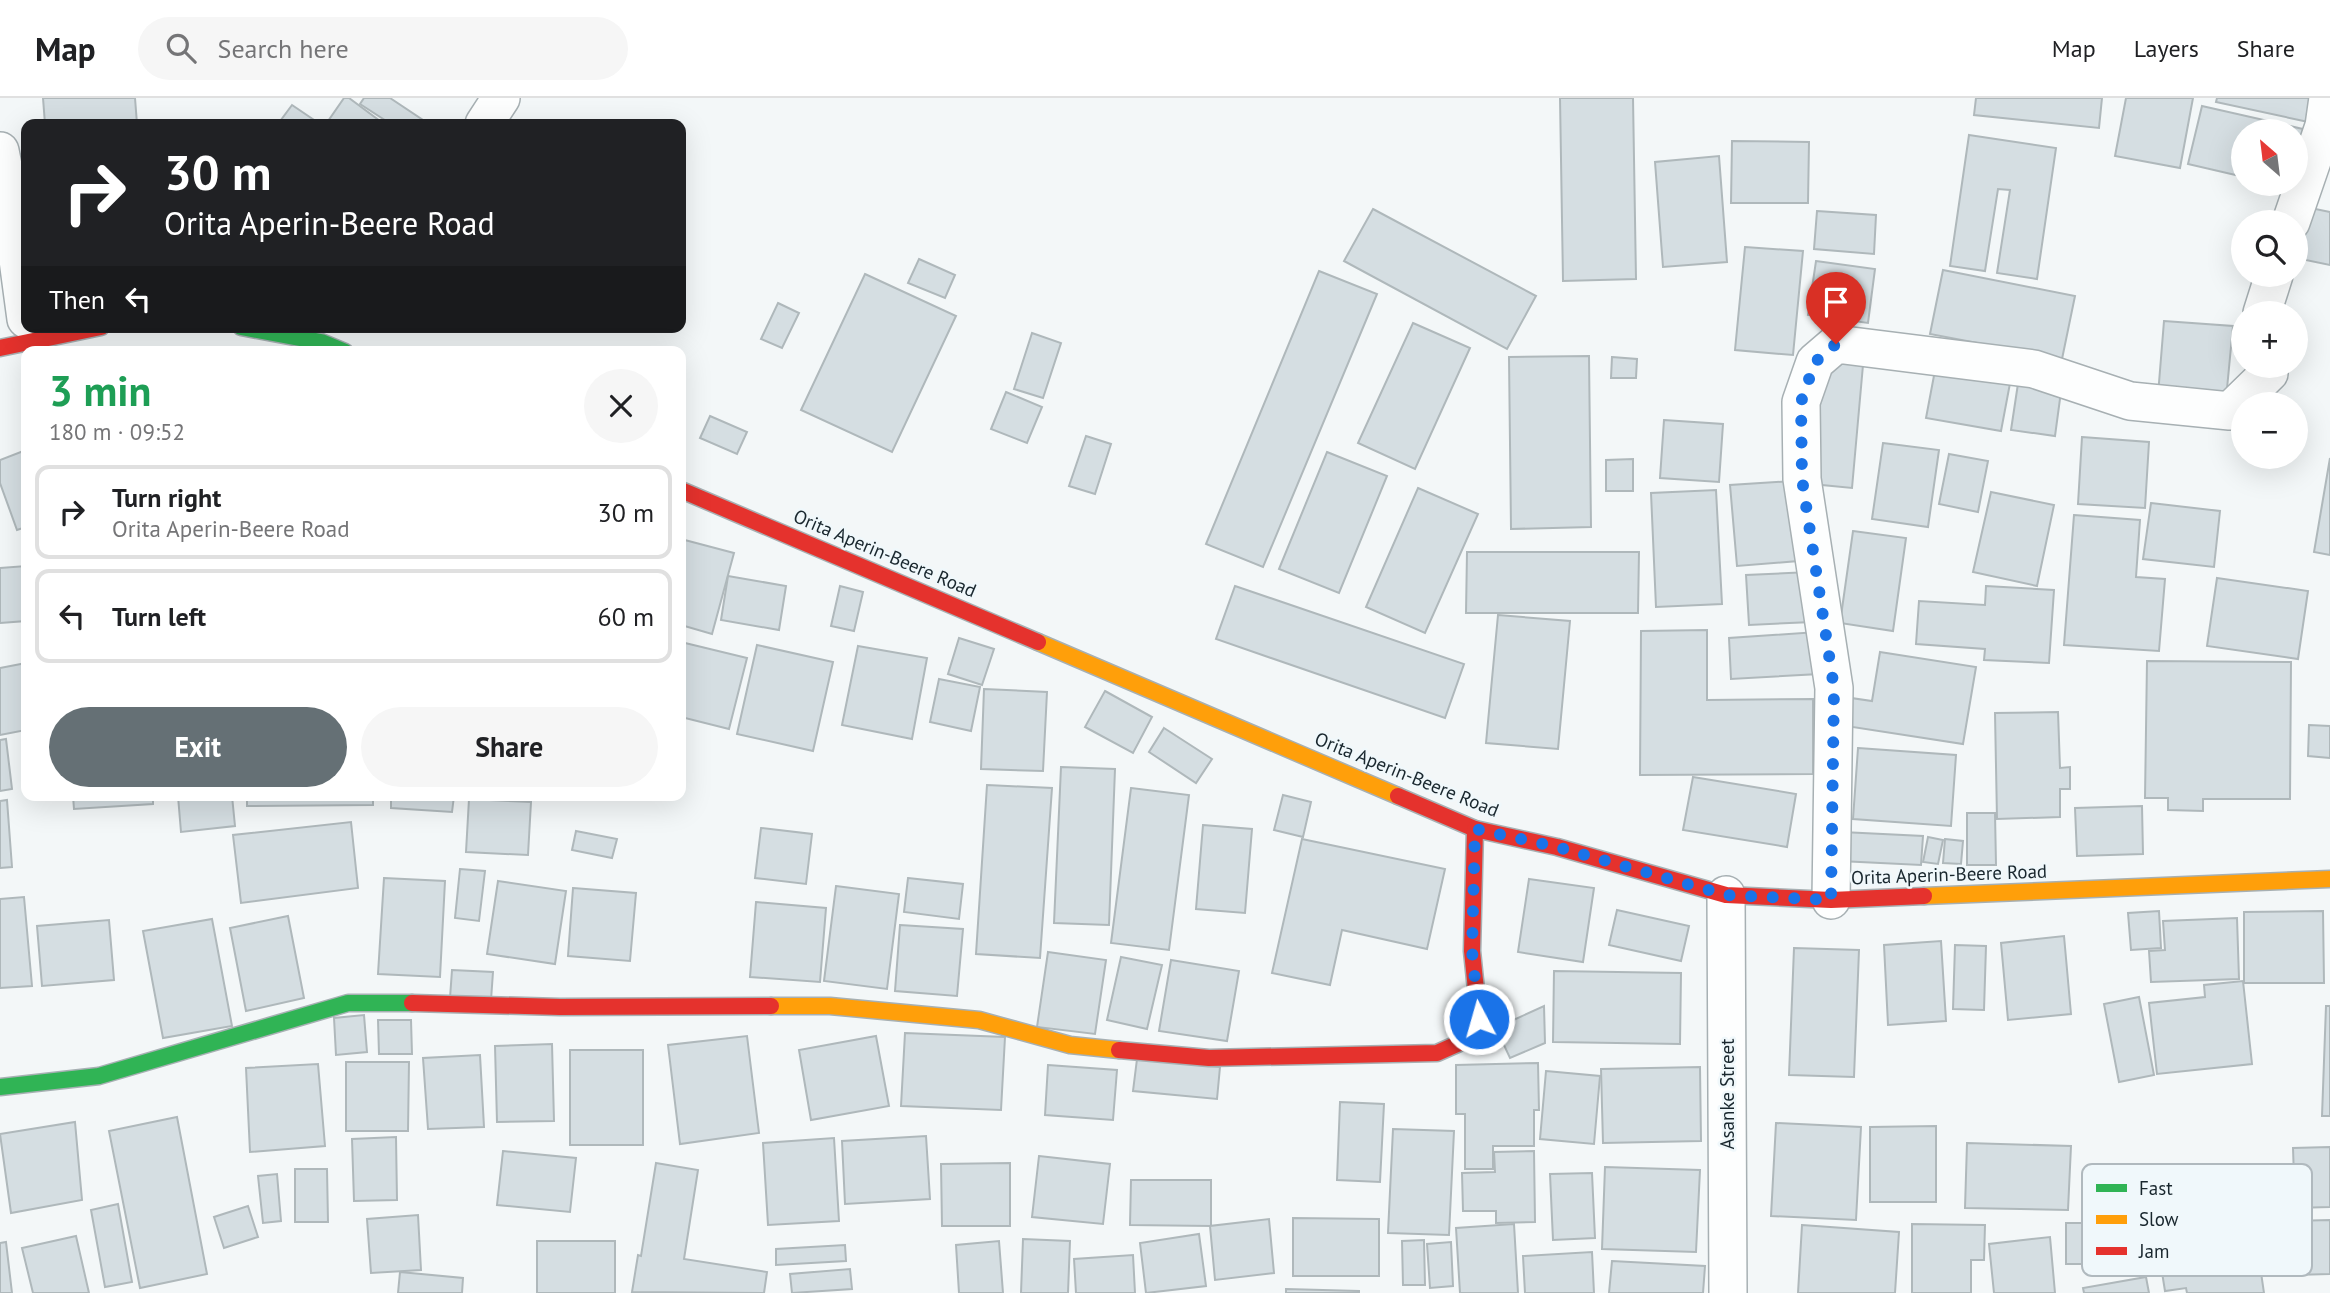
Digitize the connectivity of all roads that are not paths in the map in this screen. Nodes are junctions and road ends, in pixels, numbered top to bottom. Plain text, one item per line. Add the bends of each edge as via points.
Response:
1 (501, 98) edge
2 (2328, 98) edge
3 (487, 119) edge
4 (0, 151) edge
5 (2295, 210) edge
6 (283, 333) edge
7 (21, 334) edge
8 (333, 340) edge
9 (2264, 378) edge
10 (686, 492) edge
11 (1475, 829) junction
12 (2330, 879) edge
13 (1726, 895) junction
14 (1831, 900) junction
15 (0, 1087) edge
16 (1728, 1293) edge

1 - 3 street
2 - 5 street via 2324,126
4 - 7 street via 10,200
6 - 8 main road
9 - 14 street via 2230,411 2130,401 2034,369 1836,344 1815,362 1801,402 1802,479 1834,688
10 - 11 main road, Orita Aperin-Beere Road
11 - 13 main road, Orita Aperin-Beere Road
11 - 15 main road via 1472,951 1479,1019 1464,1041 1437,1053 1209,1058 1070,1045 979,1020 830,1006 374,1002 348,1003 99,1076
12 - 14 main road, Orita Aperin-Beere Road
13 - 14 main road, Orita Aperin-Beere Road
13 - 16 street, Asanke Street

